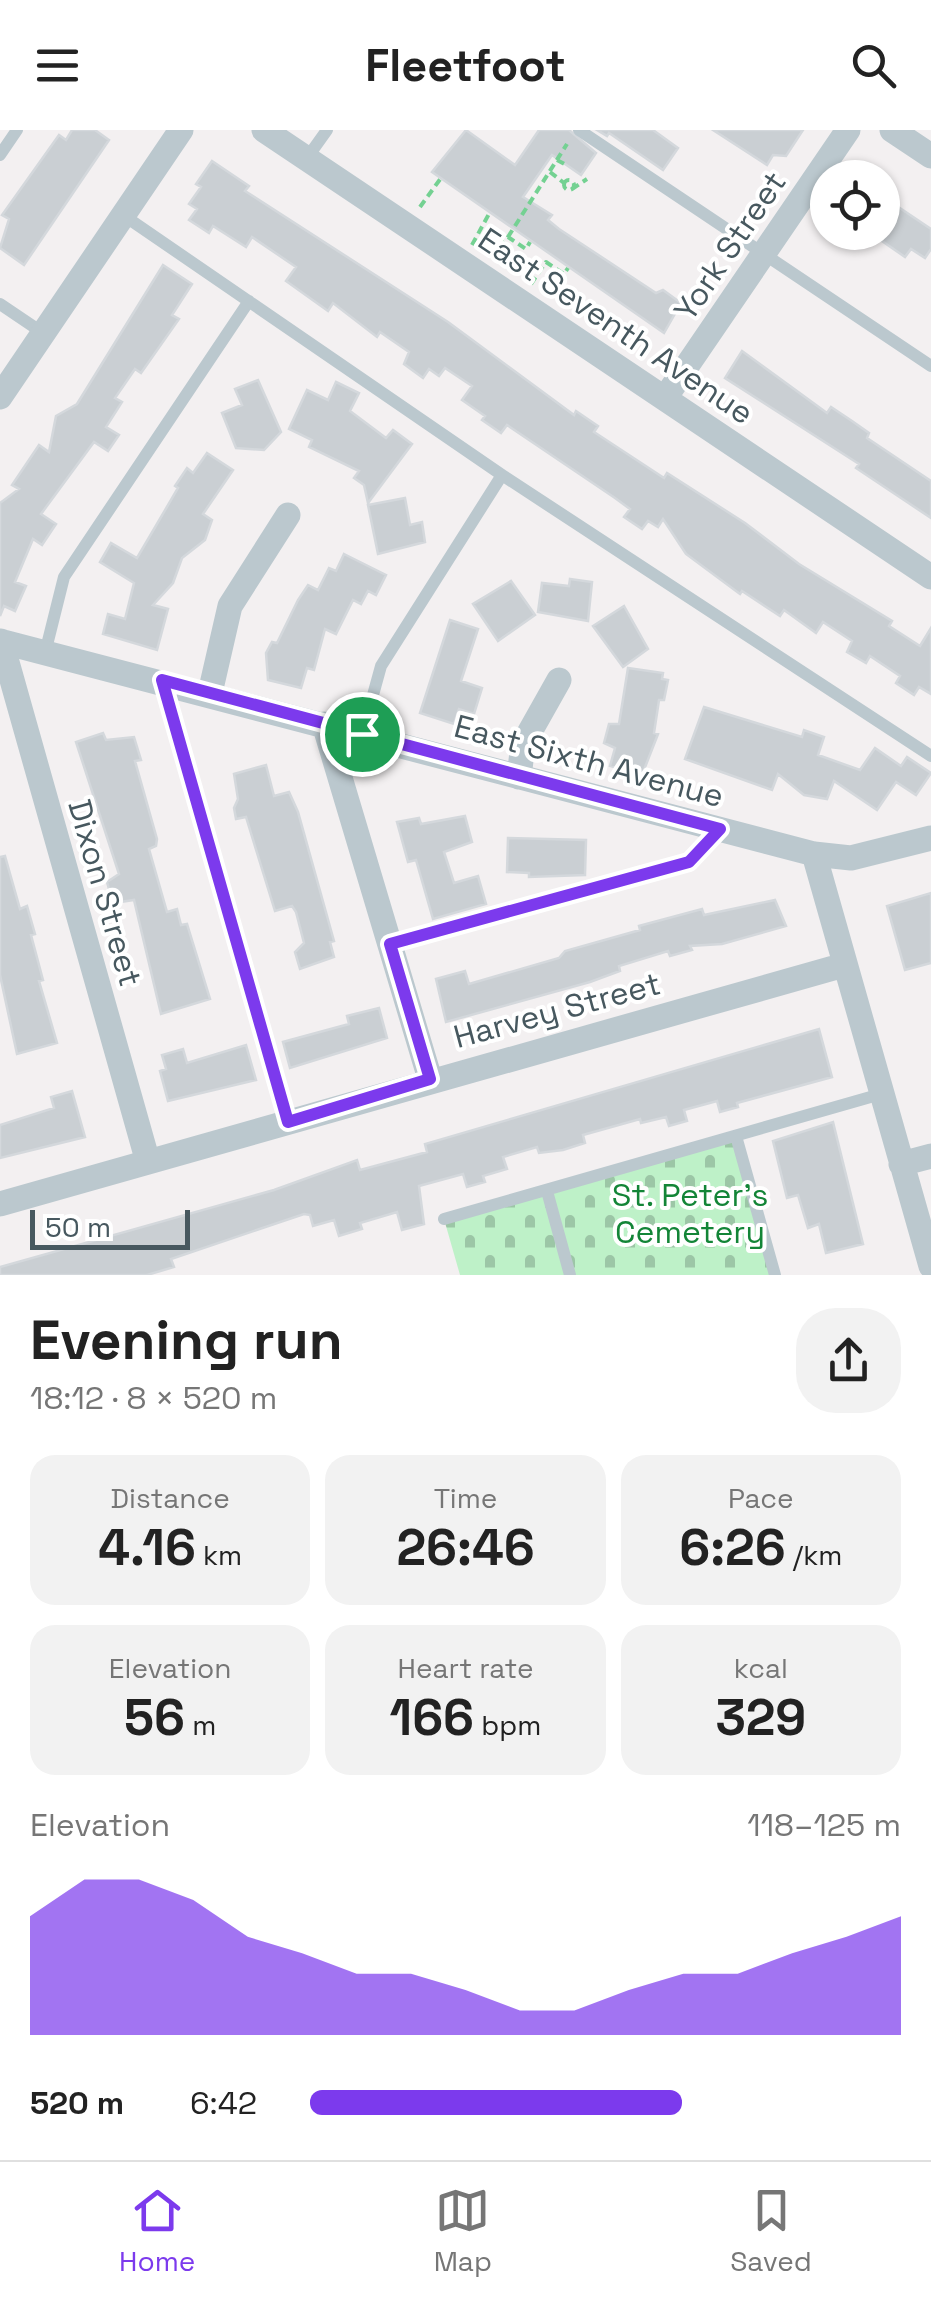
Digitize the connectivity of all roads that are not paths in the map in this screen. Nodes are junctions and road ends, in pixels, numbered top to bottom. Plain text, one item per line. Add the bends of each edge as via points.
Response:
1 (17, 130) edge
2 (180, 130) edge
3 (264, 130) edge
4 (327, 130) edge
5 (848, 130) edge
6 (892, 130) edge
7 (574, 134) edge
8 (0, 155) edge
9 (931, 156) edge
10 (307, 158) junction
11 (123, 215) junction
12 (764, 254) junction
13 (249, 301) junction
14 (0, 304) edge
15 (43, 334) junction
16 (931, 366) edge
17 (0, 397) edge
18 (665, 398) junction
19 (502, 475) junction
20 (288, 515) dead end
21 (931, 577) edge
22 (0, 641) edge
23 (45, 653) junction
24 (162, 680) junction
25 (559, 680) dead end
26 (210, 693) junction
27 (324, 724) junction
28 (362, 734) junction
29 (931, 756) edge
30 (519, 777) junction
31 (720, 829) junction
32 (931, 838) edge
33 (814, 854) junction
34 (390, 944) junction
35 (844, 965) junction
36 (430, 1079) junction
37 (882, 1094) junction
38 (288, 1122) junction
39 (736, 1136) junction
40 (931, 1156) edge
41 (148, 1162) junction
42 (901, 1164) junction
43 (547, 1190) junction
44 (0, 1204) edge
45 (444, 1219) dead end
46 (931, 1266) edge
47 (570, 1275) edge
48 (776, 1275) edge

1 - 8 lane
2 - 11 street
3 - 10 street, East Seventh Avenue
4 - 10 lane
5 - 12 street, York Street
6 - 9 street
7 - 12 lane
10 - 18 street, East Seventh Avenue
11 - 13 lane
11 - 15 street
12 - 16 lane
12 - 18 street, York Street
13 - 19 lane
13 - 23 lane via 64,577
14 - 15 lane
15 - 17 street
18 - 21 street, East Seventh Avenue
19 - 28 lane via 381,666
19 - 29 lane
20 - 26 street via 222,624
22 - 23 street, East Sixth Avenue
22 - 41 street, Dixon Street
23 - 24 street, East Sixth Avenue
24 - 26 street, East Sixth Avenue
24 - 38 lane
25 - 30 street via 524,744
26 - 27 street, East Sixth Avenue
27 - 28 street, East Sixth Avenue
27 - 34 street
28 - 30 street, East Sixth Avenue
30 - 31 street, East Sixth Avenue
31 - 33 street, East Sixth Avenue
31 - 34 lane via 689,862
32 - 33 street, East Sixth Avenue via 850,858
33 - 35 street
34 - 36 street
35 - 36 street, Harvey Street
35 - 37 street
36 - 38 street, Harvey Street
37 - 39 lane
37 - 42 street
38 - 41 street, Harvey Street
39 - 43 lane
39 - 48 lane
40 - 42 street
41 - 44 street, Harvey Street
42 - 46 street
43 - 45 lane
43 - 47 lane

